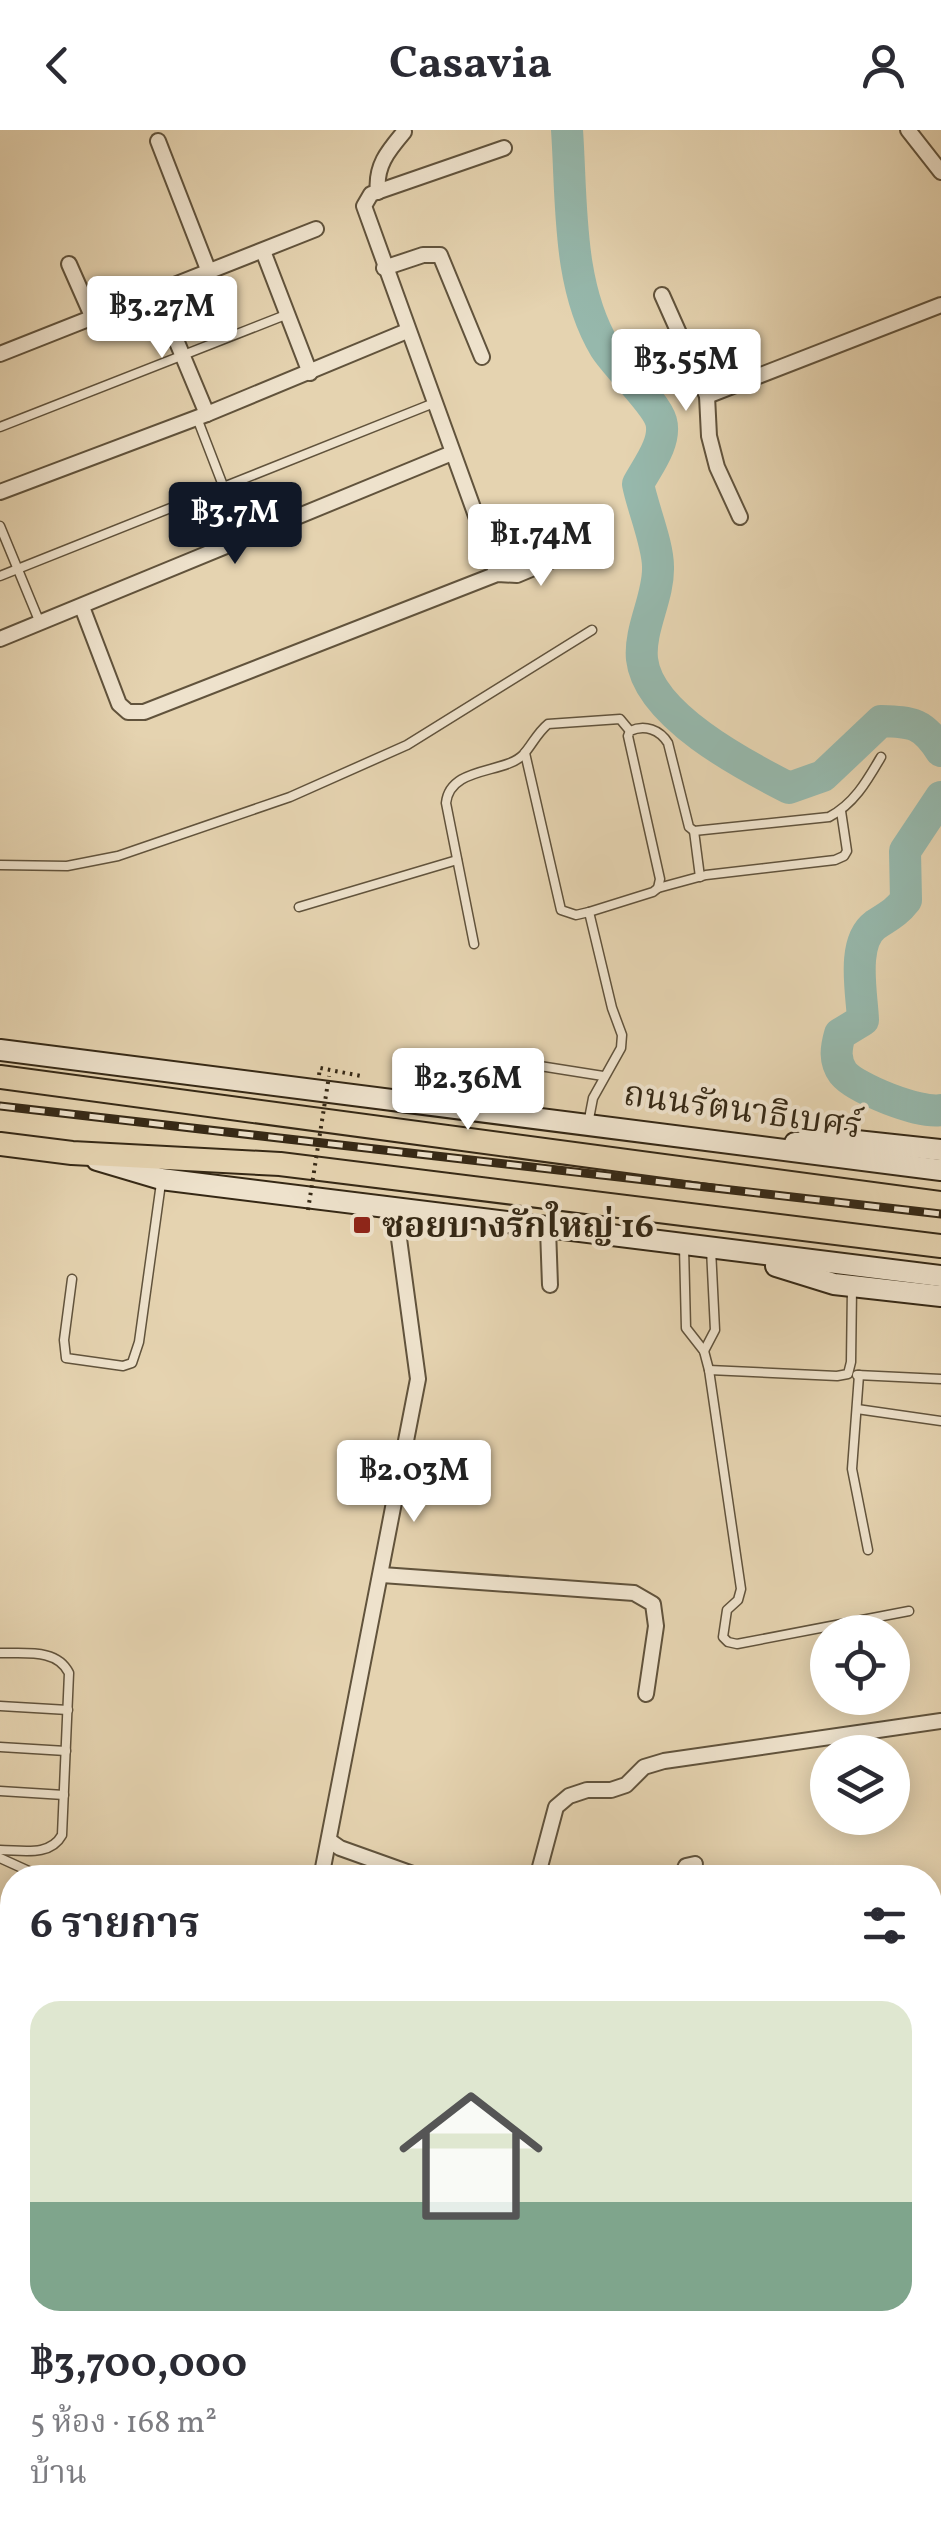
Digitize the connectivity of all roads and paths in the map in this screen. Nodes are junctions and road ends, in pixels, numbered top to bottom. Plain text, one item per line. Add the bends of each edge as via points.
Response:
1 (908, 130) edge
2 (404, 132) edge
3 (158, 141) dead end
4 (504, 148) dead end
5 (941, 172) edge
6 (378, 192) junction
7 (316, 229) dead end
8 (264, 251) junction
9 (69, 264) dead end
10 (384, 268) junction
11 (210, 272) junction
12 (156, 292) junction
13 (662, 295) dead end
14 (941, 305) edge
15 (288, 314) junction
16 (92, 316) junction
17 (407, 331) junction
18 (0, 354) edge
19 (183, 356) junction
20 (482, 356) dead end
21 (310, 372) junction
22 (707, 396) junction
23 (434, 404) junction
24 (202, 416) junction
25 (0, 428) edge
26 (452, 454) junction
27 (223, 488) junction
28 (0, 492) edge
29 (740, 516) dead end
30 (0, 526) edge
31 (244, 540) junction
32 (578, 549) dead end
33 (17, 569) junction
34 (496, 574) junction
35 (0, 576) edge
36 (82, 607) junction
37 (40, 623) junction
38 (592, 630) dead end
39 (0, 639) edge
40 (630, 731) junction
41 (525, 753) junction
42 (881, 757) dead end
43 (841, 811) junction
44 (694, 831) junction
45 (457, 860) junction
46 (0, 865) edge
47 (700, 877) junction
48 (658, 888) junction
49 (299, 907) dead end
50 (589, 912) junction
51 (474, 944) dead end
52 (0, 1050) edge
53 (508, 1062) dead end
54 (362, 1074) dead end
55 (603, 1076) junction
56 (10, 1079) edge
57 (588, 1124) junction
58 (0, 1144) edge
59 (738, 1146) junction
60 (941, 1150) edge
61 (72, 1153) junction
62 (941, 1170) edge
63 (161, 1179) junction
64 (941, 1202) edge
65 (395, 1209) junction
66 (308, 1210) dead end
67 (548, 1229) junction
68 (684, 1246) junction
69 (941, 1246) edge
70 (718, 1250) junction
71 (941, 1276) edge
72 (72, 1279) dead end
73 (550, 1286) dead end
74 (852, 1286) junction
75 (941, 1296) edge
76 (704, 1351) junction
77 (709, 1370) junction
78 (848, 1374) junction
79 (859, 1375) junction
80 (941, 1379) edge
81 (857, 1409) junction
82 (941, 1421) edge
83 (868, 1550) dead end
84 (382, 1575) junction
85 (908, 1611) dead end
86 (0, 1653) edge
87 (646, 1694) dead end
88 (0, 1706) edge
89 (68, 1710) junction
90 (941, 1721) edge
91 (0, 1748) edge
92 (66, 1750) junction
93 (0, 1792) edge
94 (64, 1795) junction
95 (330, 1841) junction
96 (0, 1850) edge
97 (695, 1864) dead end
98 (324, 1865) edge
99 (388, 1865) edge
100 (541, 1865) edge
101 (690, 1865) edge

1 - 5 street
2 - 6 street via 382,159
3 - 11 street
4 - 6 street
6 - 10 street via 364,206
7 - 8 street
8 - 11 street
8 - 15 street
9 - 16 street
10 - 17 street
10 - 20 street via 440,255
11 - 12 street
12 - 16 street
12 - 19 street
13 - 22 street
14 - 22 street
15 - 19 lane
15 - 21 street
16 - 18 street
17 - 21 street
17 - 23 street
19 - 24 street
19 - 25 lane
21 - 24 street
22 - 29 street via 713,451
23 - 26 street
23 - 27 lane
24 - 27 lane
24 - 28 street
26 - 31 street
26 - 34 street
27 - 31 lane
27 - 33 lane
30 - 33 lane
31 - 36 street
32 - 34 street via 518,575
33 - 35 lane
33 - 37 lane
34 - 36 street via 144,712 119,704
36 - 37 street
37 - 39 street
38 - 46 lane via 406,745 290,797 118,856 67,866
40 - 41 lane via 620,719 548,724
40 - 44 lane via 663,734
40 - 48 lane
41 - 45 lane via 450,790 446,803
41 - 50 lane via 561,910
42 - 43 lane
43 - 44 lane
43 - 47 lane via 844,856
44 - 47 lane
45 - 49 lane
45 - 51 lane
47 - 48 lane
48 - 50 lane
50 - 55 lane via 622,1035
52 - 57 main road, ถนนรัตนาธิเบศร์
53 - 55 lane
54 - 66 path, bridge via 320,1068 319,1075 329,1076
55 - 57 lane
56 - 64 main road, ถนนรัตนาธิเบศร์
57 - 59 main road, ถนนรัตนาธิเบศร์
58 - 61 main road
59 - 60 main road via 847,1140
59 - 62 main road, ถนนรัตนาธิเบศร์
61 - 63 main road
61 - 69 main road via 280,1164
63 - 65 main road
63 - 72 lane via 132,1363 66,1358
65 - 67 main road
65 - 84 street via 418,1379
67 - 68 main road
67 - 73 street
68 - 70 main road
68 - 76 lane via 686,1328
70 - 71 main road
70 - 74 main road
70 - 76 lane via 715,1330
74 - 75 main road
74 - 78 lane
76 - 77 lane
77 - 78 lane
77 - 85 lane via 742,1589 727,1610 728,1642
78 - 79 lane
79 - 80 lane
79 - 81 lane
81 - 82 lane
81 - 83 lane via 852,1468
84 - 87 street via 634,1593 653,1604 656,1626
84 - 95 street
86 - 89 lane via 64,1662
88 - 89 lane
89 - 92 lane
90 - 100 street via 644,1767 626,1785 569,1796 556,1807
91 - 92 lane
92 - 94 lane
93 - 94 lane
94 - 96 lane via 56,1845
95 - 98 street
95 - 99 street
97 - 101 street

